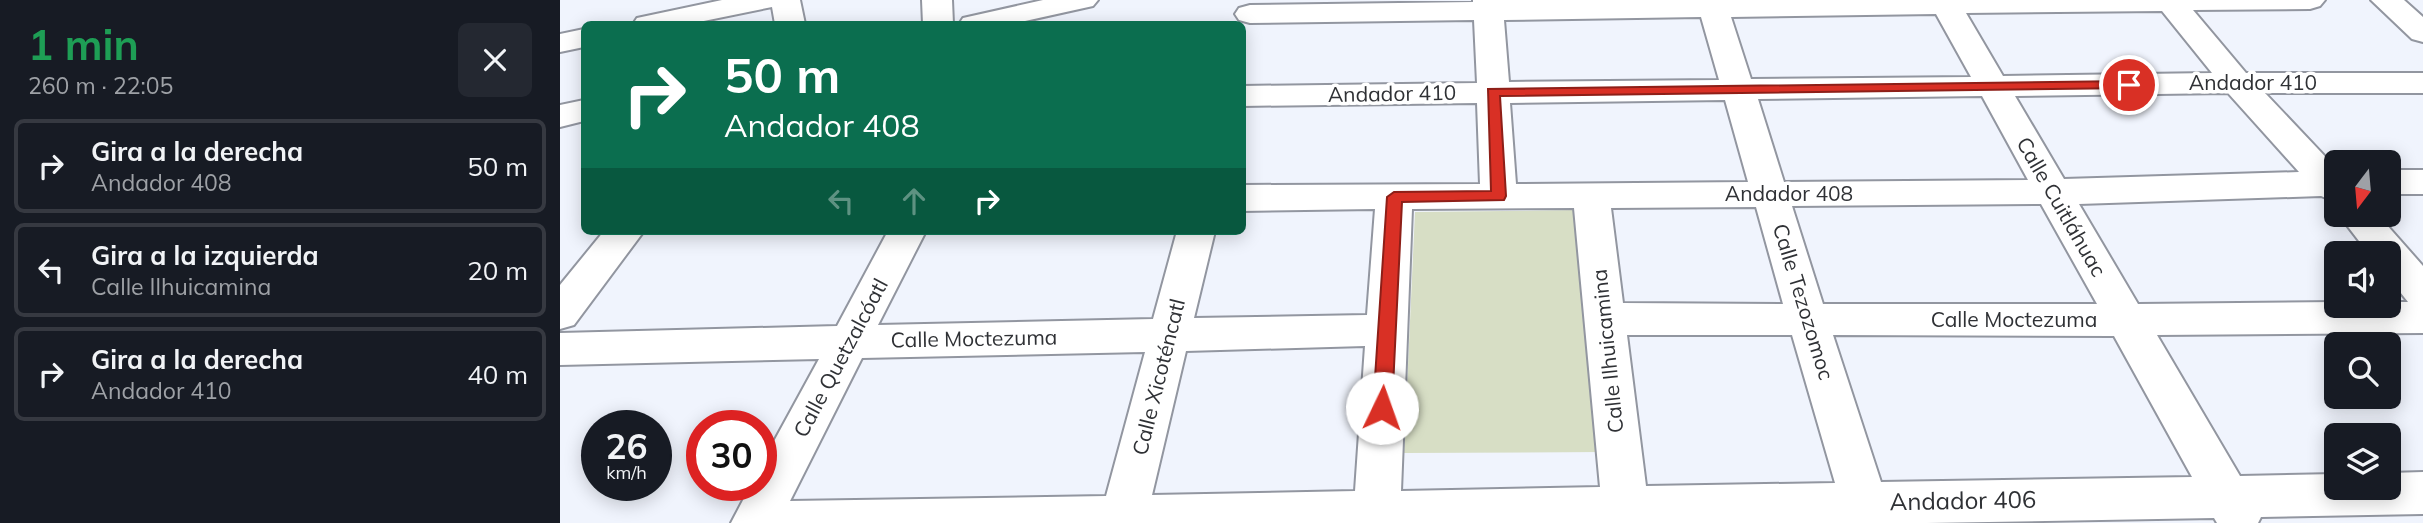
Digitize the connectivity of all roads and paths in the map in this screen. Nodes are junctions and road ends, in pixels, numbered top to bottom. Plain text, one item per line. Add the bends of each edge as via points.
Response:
1 (765, 0) edge
2 (785, 0) edge
3 (937, 0) edge
4 (2310, 0) edge
5 (2386, 0) edge
6 (1070, 2) edge
7 (2170, 2) edge
8 (1712, 3) edge
9 (1944, 3) edge
10 (1488, 6) edge
11 (1252, 7) edge
12 (1016, 20) edge
13 (663, 21) edge
14 (789, 21) edge
15 (938, 21) edge
16 (1246, 30) edge
17 (2423, 33) edge
18 (581, 39) edge
19 (560, 43) edge
20 (2237, 83) junction
21 (2423, 83) edge
22 (1992, 88) junction
23 (1739, 91) junction
24 (1493, 92) junction
25 (1246, 96) edge
26 (581, 112) edge
27 (560, 116) edge
28 (2324, 175) edge
29 (2401, 182) edge
30 (2423, 182) edge
31 (2324, 186) edge
32 (2053, 192) junction
33 (1770, 194) junction
34 (1591, 195) junction
35 (1499, 196) junction
36 (1394, 197) junction
37 (1246, 198) edge
38 (2368, 228) edge
39 (622, 235) edge
40 (905, 235) edge
41 (1195, 235) edge
42 (2423, 292) edge
43 (560, 314) edge
44 (2423, 317) edge
45 (1605, 319) junction
46 (1808, 319) junction
47 (2126, 320) junction
48 (1387, 330) junction
49 (1170, 335) junction
50 (849, 342) junction
51 (560, 349) edge
52 (2423, 493) edge
53 (1625, 507) junction
54 (2235, 510) edge
55 (1377, 512) junction
56 (1867, 513) edge
57 (1506, 517) edge
58 (1123, 520) edge
59 (755, 523) edge
60 (790, 523) edge

1 - 13 street
2 - 14 street
3 - 15 street
4 - 7 street
5 - 17 street
6 - 12 street
7 - 9 street
7 - 20 street
8 - 9 street
8 - 10 street
8 - 23 street, Calle Tezozomoc
9 - 22 street, Calle Cuitláhuac
10 - 11 street
10 - 24 street
11 - 16 street
18 - 19 street
20 - 21 street, Andador 410
20 - 22 street, Andador 410
20 - 28 street
22 - 23 street, Andador 410
22 - 32 street, Calle Cuitláhuac
23 - 24 street, Andador 410
23 - 33 street, Calle Tezozomoc
24 - 25 street, Andador 410
24 - 35 street
26 - 27 street
29 - 30 street
31 - 32 street, Andador 408
32 - 33 street, Andador 408
32 - 47 street, Calle Cuitláhuac
33 - 34 street, Andador 408
33 - 46 street, Calle Tezozomoc
34 - 35 street, Andador 408
34 - 45 street, Calle Ilhuicamina
35 - 36 street, Andador 408
36 - 37 street, Andador 408
36 - 48 street
38 - 42 street
39 - 43 street
40 - 50 street, Calle Quetzalcóatl
41 - 49 street, Calle Xicoténcatl
44 - 47 street, Calle Moctezuma
45 - 46 street, Calle Moctezuma
45 - 53 street, Calle Ilhuicamina
46 - 47 street, Calle Moctezuma
46 - 56 street, Calle Tezozomoc
47 - 54 street, Calle Cuitláhuac
48 - 49 street, Calle Moctezuma
48 - 55 street
49 - 50 street, Calle Moctezuma
49 - 58 street, Calle Xicoténcatl
50 - 51 street, Calle Moctezuma
50 - 59 street, Calle Quetzalcóatl
52 - 54 street, Andador 406
53 - 56 street, Andador 406
53 - 57 street, Andador 406
54 - 56 street, Andador 406
55 - 57 street, Andador 406
55 - 58 street, Andador 406
58 - 60 street, Andador 406

